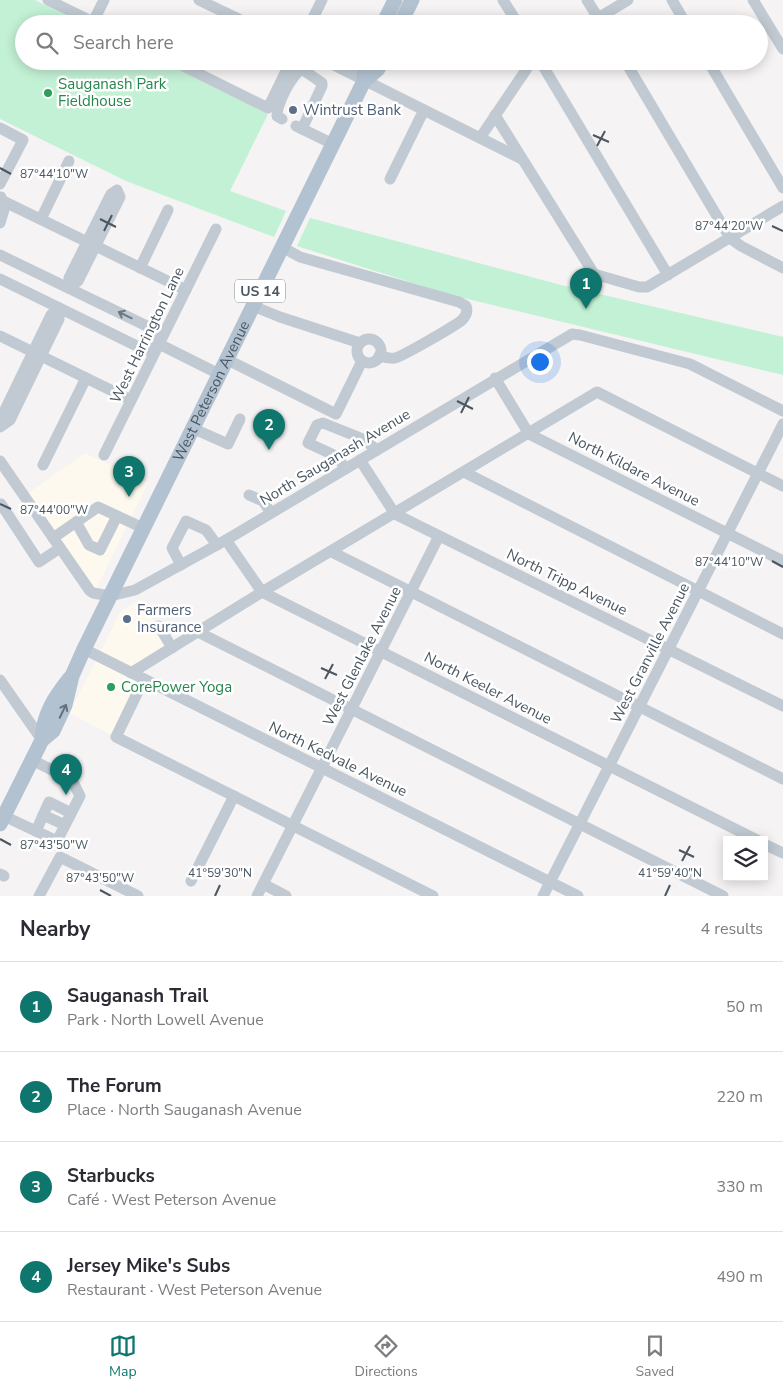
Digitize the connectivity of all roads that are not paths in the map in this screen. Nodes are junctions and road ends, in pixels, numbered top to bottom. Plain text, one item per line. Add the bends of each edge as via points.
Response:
1 (48, 0) edge
2 (104, 0) edge
3 (200, 0) edge
4 (322, 0) edge
5 (395, 0) edge
6 (412, 0) edge
7 (503, 0) edge
8 (587, 0) edge
9 (628, 0) edge
10 (672, 0) edge
11 (753, 0) edge
12 (79, 15) edge
13 (98, 15) edge
14 (231, 15) edge
15 (314, 15) edge
16 (388, 15) edge
17 (404, 15) edge
18 (512, 15) edge
19 (596, 15) edge
20 (608, 15) edge
21 (681, 15) edge
22 (762, 15) edge
23 (768, 24) edge
24 (783, 49) edge
25 (191, 70) edge
26 (287, 70) edge
27 (299, 70) edge
28 (308, 70) edge
29 (343, 70) edge
30 (365, 70) edge
31 (377, 70) edge
32 (526, 70) edge
33 (545, 70) edge
34 (630, 70) edge
35 (713, 70) edge
36 (364, 81) junction
37 (424, 110) junction
38 (495, 115) junction
39 (282, 119) dead end
40 (0, 128) edge
41 (480, 138) junction
42 (333, 144) junction
43 (520, 158) junction
44 (69, 161) dead end
45 (390, 179) dead end
46 (0, 184) edge
47 (783, 188) edge
48 (0, 195) edge
49 (783, 206) edge
50 (168, 210) dead end
51 (41, 219) junction
52 (0, 223) edge
53 (216, 229) dead end
54 (730, 238) junction
55 (91, 244) junction
56 (282, 247) junction
57 (0, 255) edge
58 (140, 268) junction
59 (783, 268) edge
60 (668, 275) junction
61 (0, 279) edge
62 (69, 288) junction
63 (186, 290) junction
64 (253, 306) junction
65 (59, 308) junction
66 (0, 336) edge
67 (360, 343) junction
68 (159, 344) junction
69 (38, 354) junction
70 (379, 356) junction
71 (226, 359) junction
72 (362, 361) junction
73 (219, 374) junction
74 (86, 378) junction
75 (495, 378) junction
76 (131, 400) junction
77 (783, 411) edge
78 (240, 419) dead end
79 (783, 424) edge
80 (1, 426) edge
81 (192, 428) junction
82 (529, 434) junction
83 (377, 450) junction
84 (104, 455) dead end
85 (360, 460) junction
86 (0, 461) edge
87 (43, 465) dead end
88 (345, 469) junction
89 (464, 472) junction
90 (758, 474) junction
91 (783, 486) edge
92 (249, 495) dead end
93 (1, 504) edge
94 (271, 513) junction
95 (395, 514) junction
96 (117, 516) junction
97 (76, 522) junction
98 (143, 528) junction
99 (728, 533) junction
100 (439, 536) junction
101 (53, 538) junction
102 (222, 542) junction
103 (60, 548) junction
104 (332, 552) junction
105 (783, 560) edge
106 (181, 565) junction
107 (698, 591) junction
108 (262, 592) junction
109 (411, 592) junction
110 (110, 596) junction
111 (159, 626) dead end
112 (198, 632) junction
113 (783, 634) edge
114 (172, 648) junction
115 (669, 649) junction
116 (84, 650) junction
117 (380, 652) junction
118 (131, 673) junction
119 (144, 679) junction
120 (0, 680) edge
121 (639, 706) junction
122 (783, 706) edge
123 (351, 709) junction
124 (42, 740) junction
125 (32, 760) junction
126 (609, 766) junction
127 (321, 768) junction
128 (783, 779) edge
129 (234, 796) junction
130 (71, 813) junction
131 (43, 816) junction
132 (2, 820) edge
133 (580, 824) junction
134 (65, 825) junction
135 (292, 825) junction
136 (36, 831) junction
137 (749, 836) edge
138 (768, 846) edge
139 (783, 853) edge
140 (191, 881) dead end
141 (550, 882) junction
142 (263, 884) junction
143 (40, 896) edge
144 (138, 896) edge
145 (257, 896) edge
146 (286, 896) edge
147 (433, 896) edge
148 (543, 896) edge
149 (578, 896) edge
150 (723, 896) edge

1 - 12 street
2 - 13 street
3 - 14 street
4 - 15 street
5 - 16 main road
6 - 17 main road
7 - 18 street
8 - 19 street
9 - 20 street
10 - 21 street
11 - 22 street
23 - 24 street
25 - 26 street via 268,108
27 - 39 street via 277,110 277,116
28 - 42 street via 322,86 299,127
29 - 36 street
30 - 36 main road, West Peterson Avenue / US 14
31 - 36 main road, West Peterson Avenue / US 14
32 - 38 street
33 - 60 street
34 - 54 street
35 - 47 street
36 - 37 street
36 - 42 main road, West Peterson Avenue / US 14
37 - 41 street
37 - 45 street
38 - 41 street
38 - 43 street
40 - 46 street via 23,140
41 - 43 street
42 - 56 main road, West Peterson Avenue / US 14
43 - 60 street via 594,274 639,288
44 - 51 street
48 - 51 street
48 - 52 street via 4,210
49 - 54 street
50 - 58 street
51 - 55 street
53 - 63 street, West Harrington Lane
54 - 59 street
54 - 60 street
55 - 58 street
55 - 62 street via 69,278
56 - 64 main road, West Peterson Avenue / US 14
56 - 70 street via 300,257 466,306 466,315 450,327 396,358
57 - 62 street
58 - 63 street
61 - 65 street
68 -> 62 street via 155,330
63 - 68 street, West Harrington Lane
64 - 67 street
64 - 71 main road, West Peterson Avenue / US 14
65 - 68 street via 145,350
65 - 69 street via 59,319
66 - 69 street
67 - 70 street via 368,339 375,342 380,348
67 - 72 street via 357,352
68 - 73 street
68 - 76 street, West Harrington Lane
69 - 74 street
69 - 80 street via 10,420
70 - 72 street via 370,363
71 - 72 street via 336,414
71 - 73 main road, West Peterson Avenue / US 14
73 - 81 main road, West Peterson Avenue / US 14
74 - 76 street
74 - 87 street
75 - 77 street, North Sauganash Avenue via 572,334 690,364
75 - 82 street
75 - 83 street, North Sauganash Avenue
76 - 84 street, West Harrington Lane
78 - 81 street via 228,444
79 - 90 street, West Granville Avenue
81 - 98 main road, West Peterson Avenue / US 14
82 - 89 street
82 - 90 street via 597,392
82 - 99 street, North Kildare Avenue
83 - 85 street, North Sauganash Avenue
83 - 88 street via 363,440 323,423 317,425 308,443 338,457
85 - 88 street, North Sauganash Avenue
85 - 95 street
86 - 101 street
88 - 94 street, North Sauganash Avenue
89 - 95 street
89 - 107 street
90 - 91 street
90 - 99 street, West Granville Avenue
92 - 94 street via 263,502
93 - 103 street via 39,562
94 - 102 street, North Sauganash Avenue
95 - 100 street, North Tripp Avenue
95 - 104 street
96 - 97 street via 98,507
96 - 97 street via 100,550 89,544
96 - 98 street
97 - 101 street
98 - 110 main road, West Peterson Avenue / US 14
99 - 105 street, North Kildare Avenue
99 - 107 street, West Granville Avenue
100 - 109 street, West Glenlake Avenue
100 - 115 street, North Tripp Avenue
101 - 103 street
102 - 106 street, North Sauganash Avenue
102 - 106 street, North Keeler Avenue via 186,521 172,548
102 - 108 street, North Keeler Avenue
103 - 110 street via 93,593
104 - 108 street
104 - 109 street
106 - 110 street, North Sauganash Avenue via 135,590
107 - 113 street
107 - 115 street, West Granville Avenue
108 - 112 street
108 - 117 street, North Keeler Avenue
109 - 117 street, West Glenlake Avenue
109 - 121 street
110 - 116 main road, West Peterson Avenue / US 14
111 - 114 street
112 - 114 street
112 - 123 street
114 - 118 street
115 - 121 street, West Granville Avenue
115 - 122 street, North Tripp Avenue
116 - 118 street, North Kedvale Avenue
116 - 124 main road, West Peterson Avenue / US 14 via 72,676 55,697 42,725
117 - 123 street, West Glenlake Avenue
117 - 126 street, North Keeler Avenue
118 - 119 street, North Kedvale Avenue
119 - 127 street, North Kedvale Avenue
119 - 129 street via 116,737
120 - 124 street
121 - 126 street, West Granville Avenue
121 - 128 street
123 - 127 street, West Glenlake Avenue
123 - 133 street
124 - 125 main road, West Peterson Avenue / US 14
125 - 130 street via 72,780 80,796
125 - 132 main road, West Peterson Avenue / US 14
126 - 133 street, West Granville Avenue
126 - 137 street, North Keeler Avenue
127 - 135 street, West Glenlake Avenue
127 - 141 street, North Kedvale Avenue
129 - 135 street
129 - 140 street
130 - 131 street via 49,802
130 - 134 street
131 - 134 street
131 - 136 street
132 - 136 street
133 - 141 street, West Granville Avenue
133 - 150 street
134 - 136 street via 57,841
135 - 142 street, West Glenlake Avenue
135 - 147 street
138 - 139 street
141 - 148 street, West Granville Avenue
141 - 149 street, North Kedvale Avenue
142 - 145 street, West Glenlake Avenue
142 - 146 street
143 - 144 street via 60,857

